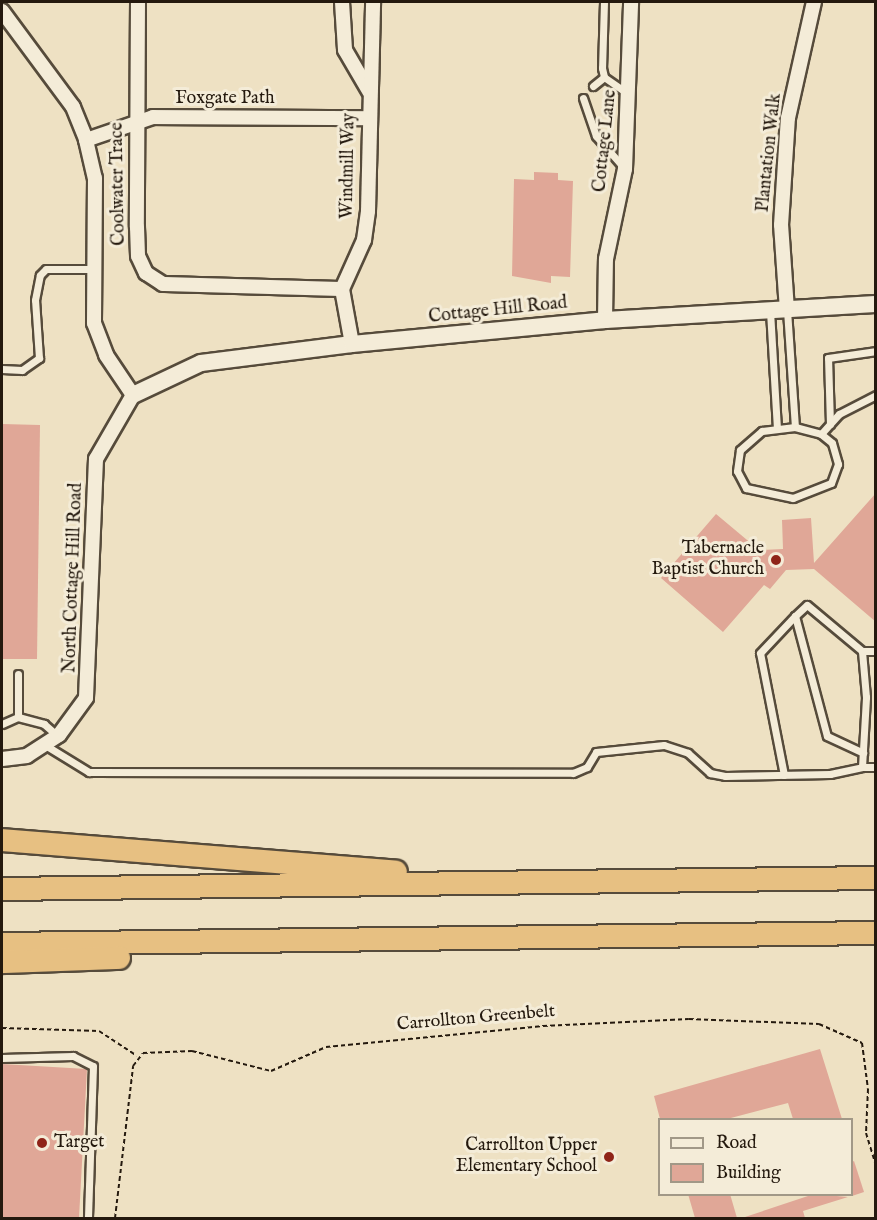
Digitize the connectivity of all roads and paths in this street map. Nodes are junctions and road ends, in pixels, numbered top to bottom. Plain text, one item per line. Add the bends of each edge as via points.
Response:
1 (138, 2) edge
2 (342, 2) edge
3 (373, 2) edge
4 (604, 2) edge
5 (631, 2) edge
6 (814, 2) edge
7 (2, 11) edge
8 (604, 77) junction
9 (593, 86) dead end
10 (369, 91) junction
11 (630, 96) junction
12 (583, 98) dead end
13 (368, 118) junction
14 (135, 122) junction
15 (86, 140) junction
16 (625, 169) junction
17 (95, 268) junction
18 (342, 289) junction
19 (876, 304) edge
20 (778, 311) junction
21 (605, 320) junction
22 (352, 344) junction
23 (876, 351) edge
24 (2, 369) edge
25 (876, 394) edge
26 (133, 395) junction
27 (831, 424) junction
28 (795, 427) junction
29 (777, 428) junction
30 (821, 434) junction
31 (795, 616) junction
32 (862, 651) junction
33 (876, 651) edge
34 (18, 674) dead end
35 (18, 717) junction
36 (2, 724) edge
37 (58, 736) junction
38 (45, 744) junction
39 (863, 753) junction
40 (2, 759) edge
41 (862, 767) junction
42 (876, 767) edge
43 (784, 776) junction
44 (2, 840) edge
45 (876, 878) edge
46 (501, 883) junction
47 (2, 889) edge
48 (876, 933) edge
49 (236, 942) junction
50 (2, 944) edge
51 (2, 962) edge
52 (2, 1028) edge
53 (136, 1056) junction
54 (2, 1058) edge
55 (876, 1165) edge
56 (88, 1218) edge
57 (115, 1218) edge

1 - 14 street, Coolwater Trace
2 - 10 street, Windmill Way via 345,50
3 - 10 street, Windmill Way
4 - 8 lane
5 - 11 street, Cottage Lane
6 - 20 street, Plantation Walk via 788,118
7 - 15 street via 74,107
8 - 9 lane
8 - 11 lane
10 - 13 street, Windmill Way
11 - 16 street, Cottage Lane
12 - 16 lane via 596,136
13 - 14 street, Foxgate Path via 153,117
13 - 18 street, Windmill Way via 364,240
14 - 15 street, Foxgate Path
14 - 18 street, Coolwater Trace via 138,256 146,273 163,284
15 - 17 street via 95,178
16 - 21 street, Cottage Lane via 606,259
17 - 24 lane via 46,269 40,275 35,300 39,358 22,370
17 - 26 street via 94,323 105,355
18 - 22 street
19 - 20 street, Cottage Hill Road
20 - 21 street, Cottage Hill Road
20 - 28 lane
20 - 29 lane
21 - 22 street, Cottage Hill Road
22 - 26 street, Cottage Hill Road via 201,363
23 - 27 lane via 828,358
25 - 27 lane via 856,402
26 - 37 street, North Cottage Hill Road via 96,459 90,671 86,698
27 - 30 lane
28 - 29 lane
28 - 30 lane
29 - 30 lane via 762,431 740,450 737,471 746,488 777,499 808,496 831,483 836,453
31 - 32 lane via 807,605
31 - 39 lane via 827,736
31 - 43 lane via 760,653
32 - 33 lane
32 - 39 lane
34 - 35 lane
35 - 36 lane
35 - 37 lane via 44,724
37 - 38 street, North Cottage Hill Road
38 - 40 street, North Cottage Hill Road via 27,756
38 - 43 lane via 89,772 573,773 588,766 596,752 664,746 688,753 710,773
39 - 41 lane
41 - 42 lane
41 - 43 lane
44 - 46 highway
45 - 46 highway
46 - 47 highway
48 - 49 highway
49 - 50 highway
49 - 51 highway via 155,957
52 - 53 path via 99,1031
53 - 55 path, Carrollton Greenbelt via 192,1051 271,1071 326,1047 543,1026 689,1019 819,1024 862,1042 868,1089 866,1133
53 - 57 path
54 - 56 lane via 73,1056 93,1066

